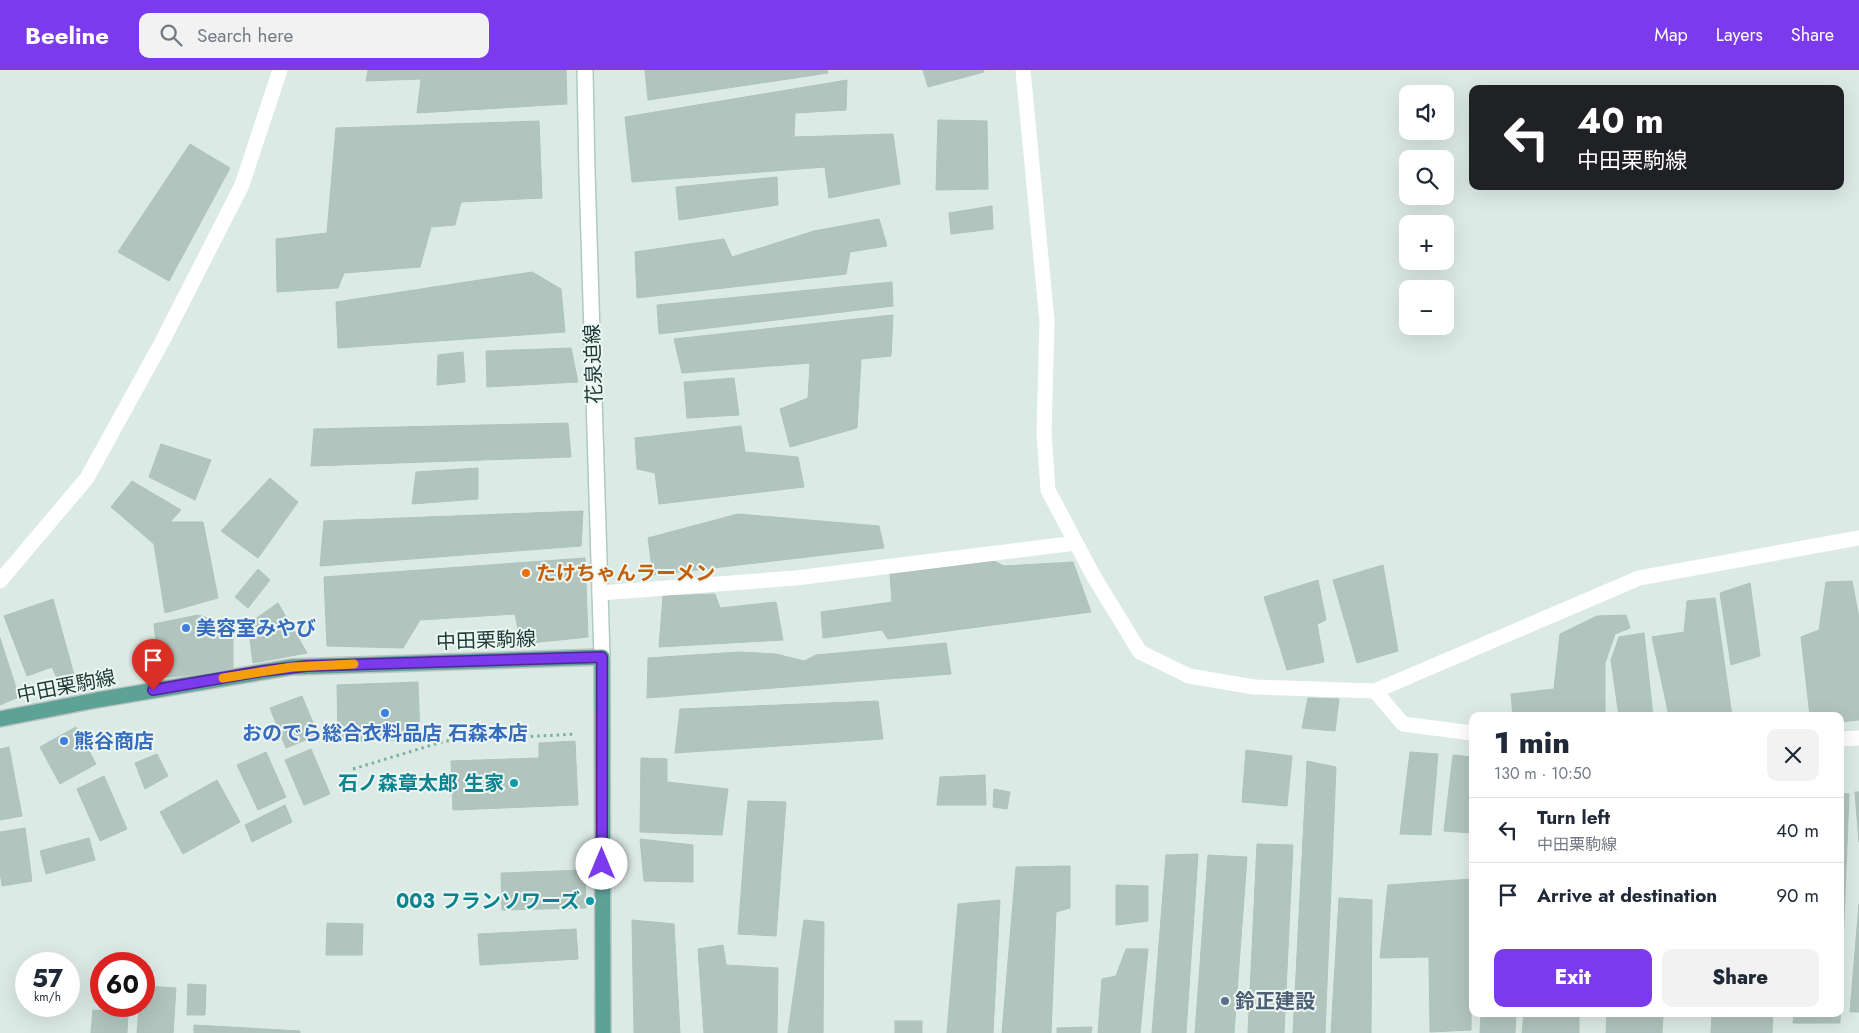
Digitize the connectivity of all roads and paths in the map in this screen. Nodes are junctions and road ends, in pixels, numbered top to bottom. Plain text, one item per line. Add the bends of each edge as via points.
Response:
1 (280, 70) edge
2 (585, 70) edge
3 (1023, 70) edge
4 (1859, 538) edge
5 (1076, 543) junction
6 (0, 581) edge
7 (600, 593) junction
8 (602, 657) junction
9 (1375, 691) junction
10 (0, 719) edge
11 (602, 732) junction
12 (1469, 733) edge
13 (1859, 738) edge
14 (1844, 739) edge
15 (353, 769) dead end
16 (603, 1033) edge

1 - 6 street via 242,185 163,340 87,478
2 - 7 street, 花泉迫線
3 - 5 street via 1047,321 1044,434 1048,490
4 - 9 street via 1639,578
5 - 7 street via 796,578
5 - 9 street via 1140,652 1188,676 1254,687
7 - 8 street, 花泉迫線
8 - 10 main road, 中田栗駒線 via 292,667
8 - 11 main road
9 - 12 street via 1403,724
11 - 15 path via 445,741
11 - 16 main road
13 - 14 street

